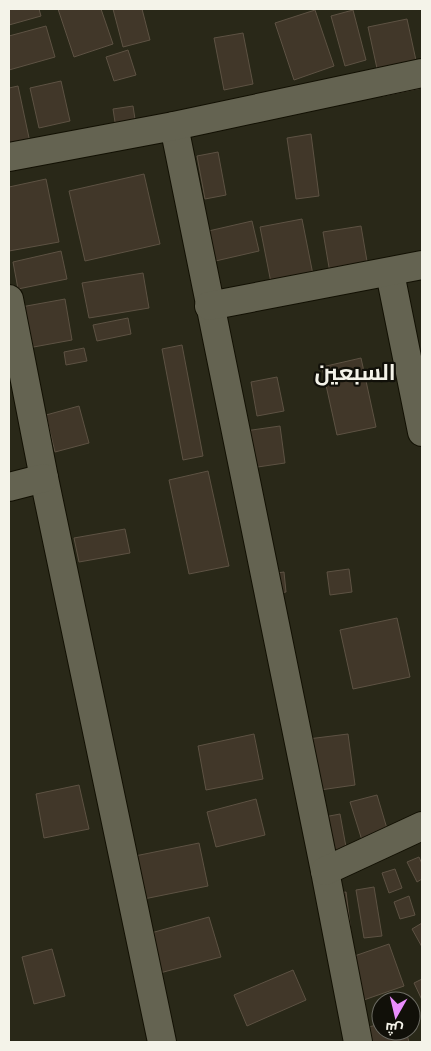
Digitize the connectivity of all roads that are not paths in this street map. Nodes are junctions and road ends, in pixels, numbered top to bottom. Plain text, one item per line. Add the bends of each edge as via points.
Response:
1 (422, 73) edge
2 (174, 126) junction
3 (9, 157) edge
4 (422, 266) edge
5 (390, 273) junction
6 (9, 299) edge
7 (209, 306) junction
8 (12, 342) edge
9 (422, 432) edge
10 (44, 478) junction
11 (9, 487) edge
12 (422, 826) edge
13 (325, 871) junction
14 (162, 1042) edge
15 (358, 1042) edge

1 - 2 street
2 - 3 street
2 - 7 street
4 - 5 street
5 - 7 street
5 - 9 street
6 - 8 street
7 - 13 street
8 - 10 street
10 - 11 street
10 - 14 street
12 - 13 street
13 - 15 street

